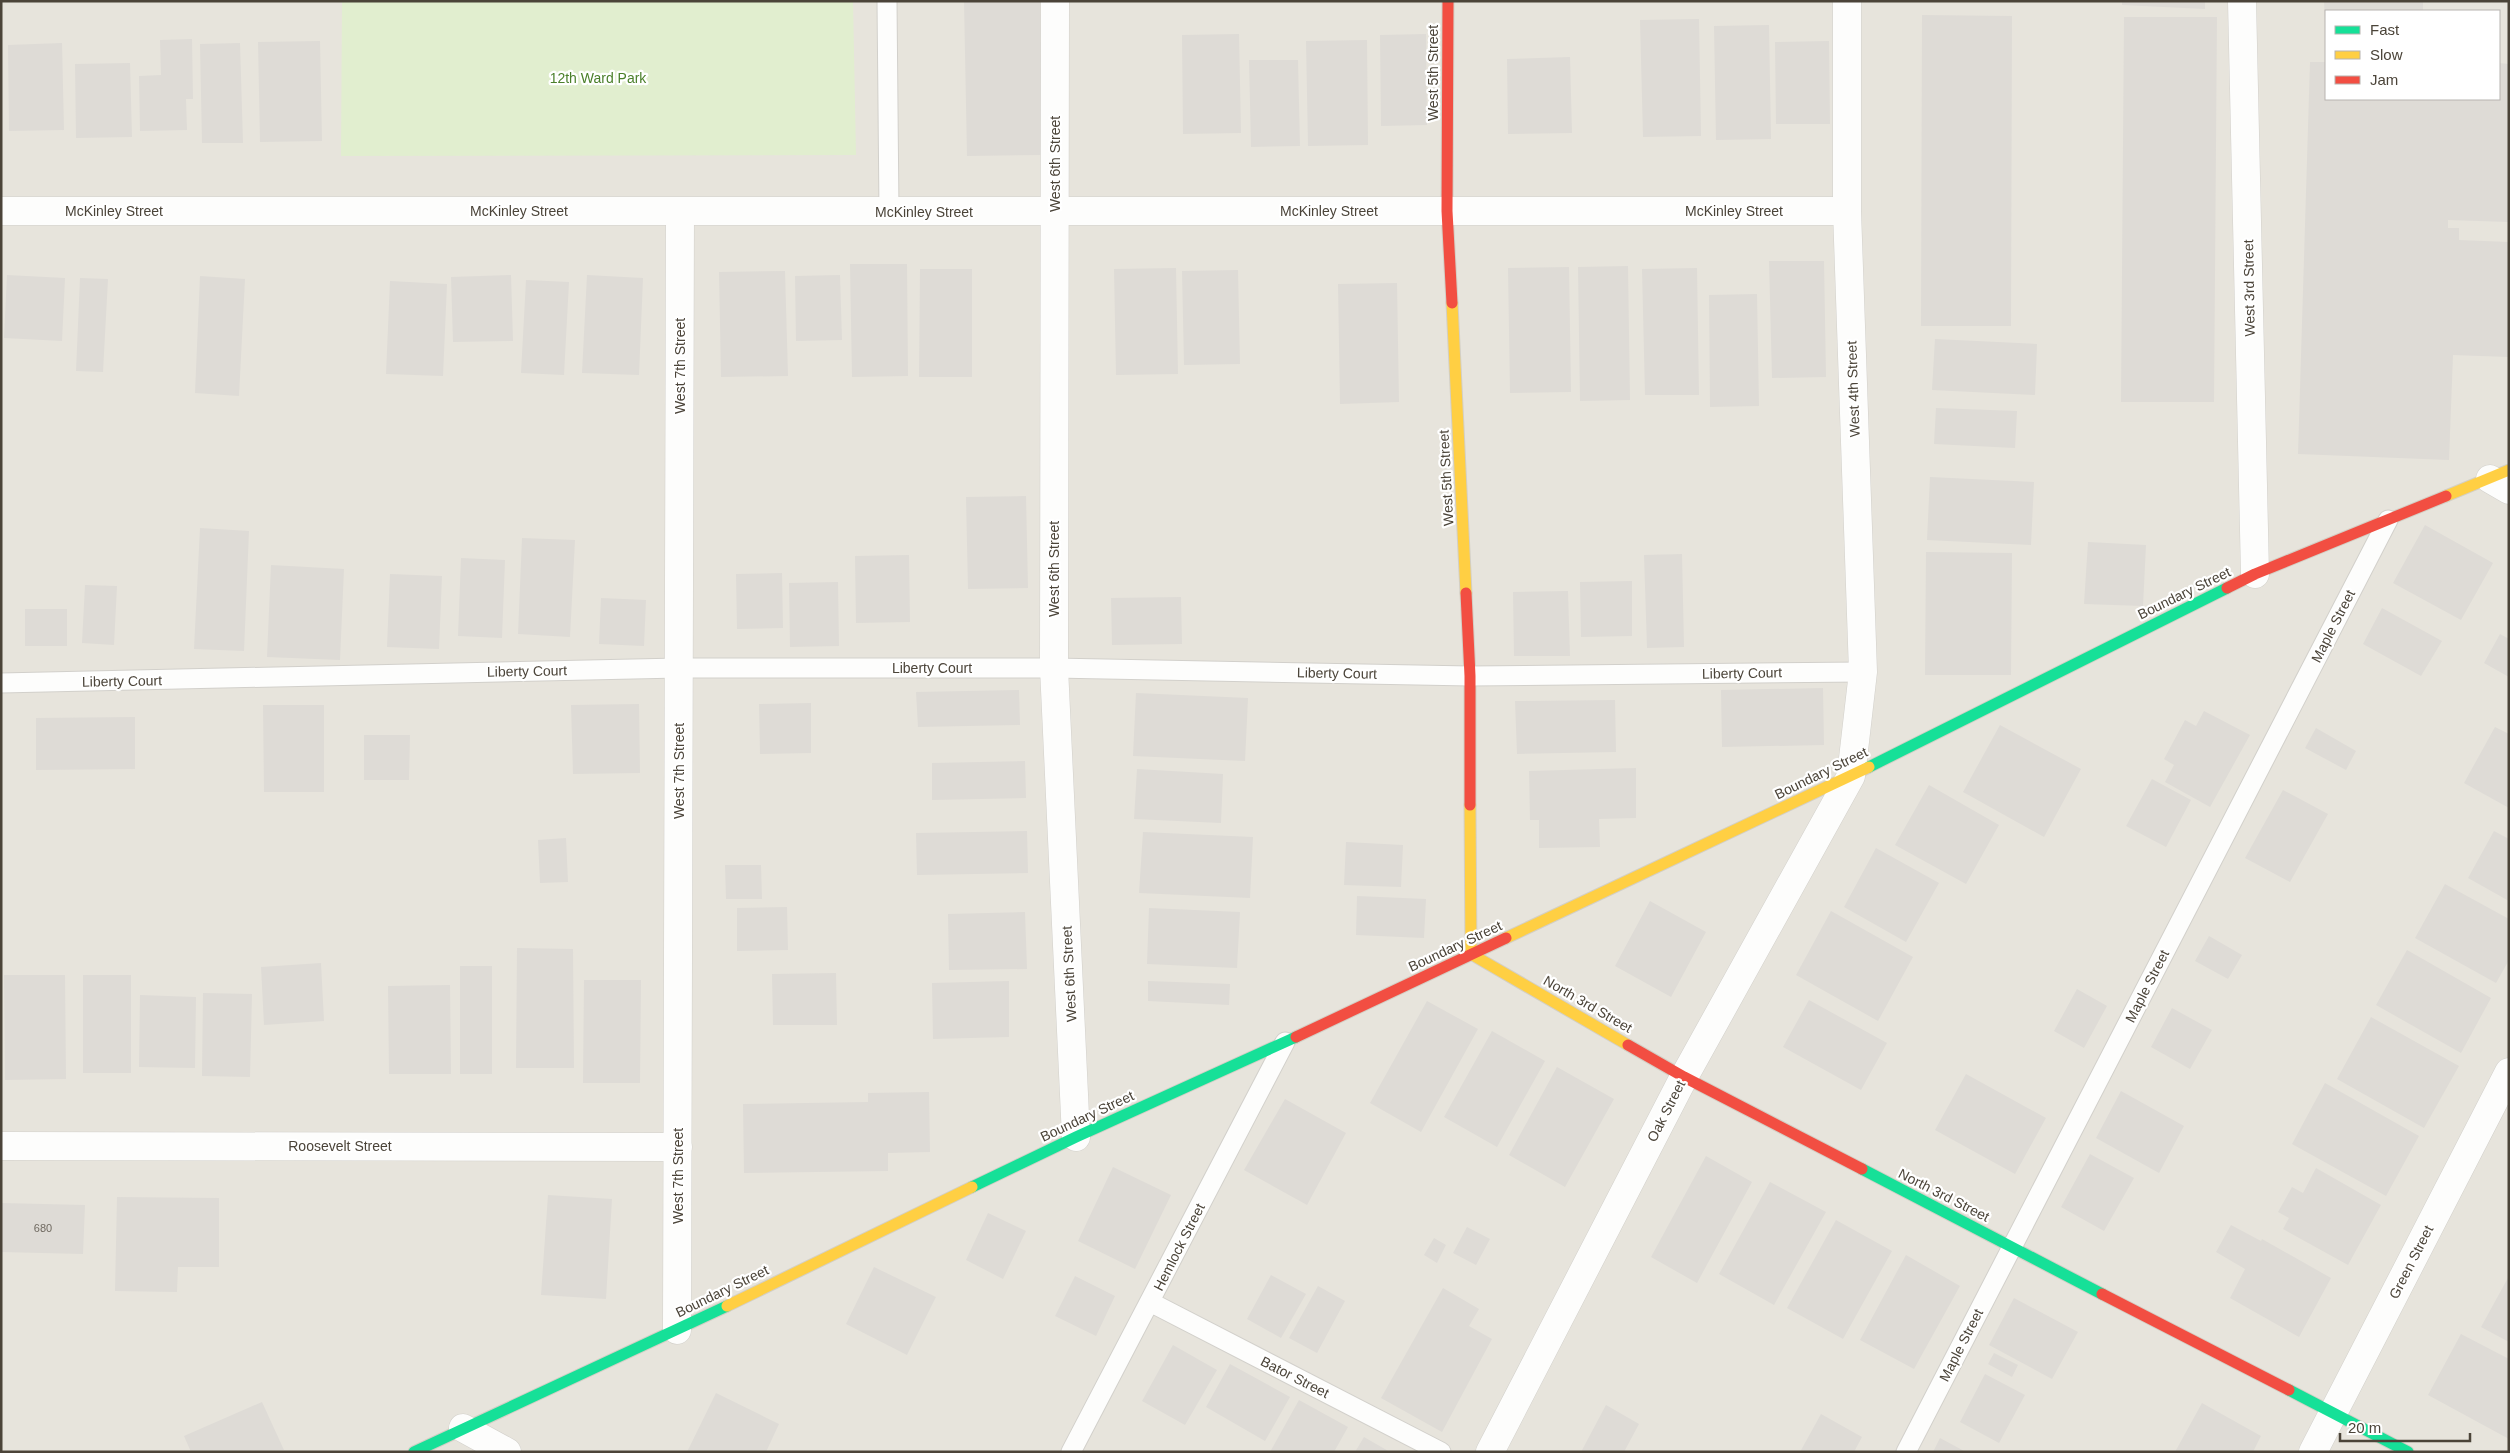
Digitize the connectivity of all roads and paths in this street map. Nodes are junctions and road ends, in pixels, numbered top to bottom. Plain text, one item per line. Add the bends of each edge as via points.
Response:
1 (887, 1) edge
2 (1055, 1) edge
3 (1448, 1) edge
4 (1847, 1) edge
5 (2242, 1) edge
6 (1, 211) edge
7 (1054, 211) junction
8 (1448, 211) junction
9 (1847, 211) junction
10 (680, 212) junction
11 (889, 212) junction
12 (2502, 479) edge
13 (2388, 520) junction
14 (2256, 574) junction
15 (679, 668) junction
16 (1054, 668) junction
17 (1863, 672) junction
18 (1470, 676) junction
19 (1, 683) edge
20 (1851, 776) junction
21 (1471, 954) junction
22 (1285, 1042) junction
23 (2509, 1072) edge
24 (1684, 1077) junction
25 (1076, 1137) junction
26 (1, 1146) edge
27 (678, 1146) junction
28 (2012, 1246) junction
29 (1150, 1302) junction
30 (677, 1330) junction
31 (2333, 1413) junction
32 (463, 1428) junction
33 (414, 1452) edge
34 (507, 1452) edge
35 (1071, 1452) edge
36 (1441, 1452) edge
37 (1490, 1452) edge
38 (1906, 1452) edge
39 (2313, 1452) edge
40 (2408, 1452) edge

1 - 11 lane
2 - 7 street, West 6th Street
3 - 8 street, West 5th Street
4 - 9 street, West 4th Street
5 - 14 street, West 3rd Street
6 - 10 street, McKinley Street
7 - 8 street, McKinley Street
7 - 11 street, McKinley Street
7 - 16 street, West 6th Street
8 - 9 street, McKinley Street
8 - 18 street, West 5th Street
9 - 17 street, West 4th Street
10 - 11 street, McKinley Street
10 - 15 street, West 7th Street
12 - 13 street, Boundary Street
13 - 14 street, Boundary Street
13 - 28 lane, Maple Street
14 - 20 street, Boundary Street
15 - 16 lane, Liberty Court
15 - 19 lane, Liberty Court
15 - 27 street, West 7th Street
16 - 18 lane, Liberty Court
16 - 25 street, West 6th Street
17 - 18 lane, Liberty Court
17 - 20 street, West 4th Street
18 - 21 street, West 5th Street
20 - 21 street, Boundary Street
20 - 24 street, Oak Street
21 - 22 street, Boundary Street
21 - 24 street, North 3rd Street
22 - 25 street, Boundary Street
22 - 29 lane, Hemlock Street
23 - 31 street, Green Street
24 - 28 street, North 3rd Street
24 - 37 street, Oak Street
25 - 30 street, Boundary Street
26 - 27 street, Roosevelt Street
27 - 30 street, West 7th Street
28 - 31 street, North 3rd Street
28 - 38 lane, Maple Street
29 - 35 lane, Hemlock Street
29 - 36 lane, Bator Street
30 - 32 street, Boundary Street
31 - 39 street, Green Street
31 - 40 street, North 3rd Street
32 - 33 street, Boundary Street
32 - 34 street

